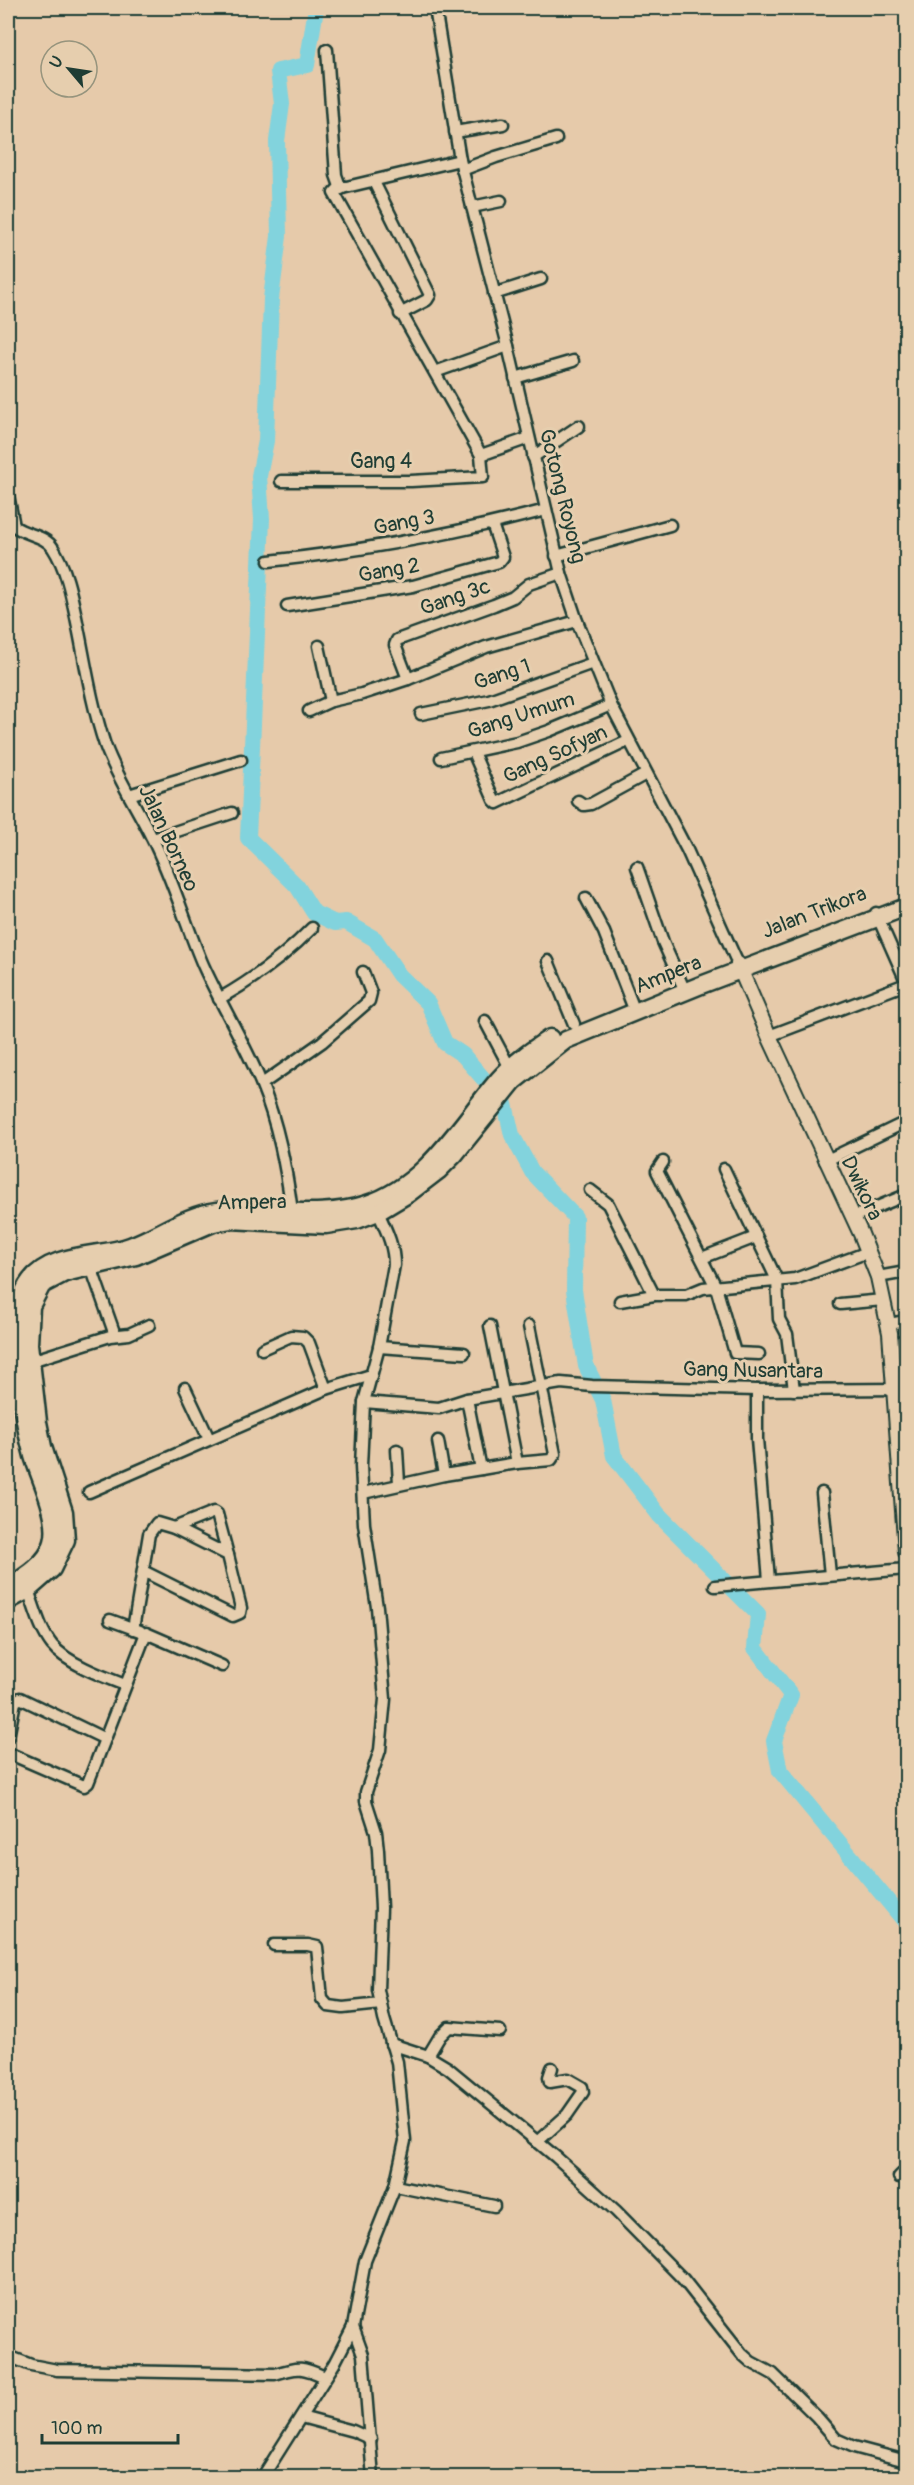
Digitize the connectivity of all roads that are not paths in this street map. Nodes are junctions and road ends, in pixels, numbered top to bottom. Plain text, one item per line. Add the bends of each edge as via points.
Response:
1 (435, 8) edge
2 (327, 50) dead end
3 (503, 124) dead end
4 (455, 132) junction
5 (556, 139) dead end
6 (461, 165) junction
7 (374, 182) junction
8 (341, 189) junction
9 (501, 201) dead end
10 (472, 207) junction
11 (541, 279) dead end
12 (494, 294) junction
13 (400, 314) junction
14 (508, 346) junction
15 (573, 361) dead end
16 (435, 372) junction
17 (515, 378) junction
18 (579, 426) dead end
19 (529, 438) junction
20 (481, 455) junction
21 (533, 457) junction
22 (281, 481) dead end
23 (8, 495) edge
24 (546, 510) junction
25 (492, 524) junction
26 (670, 525) dead end
27 (556, 556) junction
28 (269, 561) dead end
29 (561, 573) junction
30 (287, 606) dead end
31 (577, 621) junction
32 (319, 646) dead end
33 (593, 663) junction
34 (408, 679) junction
35 (331, 701) junction
36 (611, 705) junction
37 (309, 711) dead end
38 (421, 714) dead end
39 (628, 741) junction
40 (472, 752) junction
41 (441, 758) dead end
42 (241, 760) dead end
43 (646, 774) junction
44 (129, 795) junction
45 (578, 801) dead end
46 (232, 813) dead end
47 (153, 839) junction
48 (637, 867) dead end
49 (586, 898) dead end
50 (906, 901) edge
51 (906, 907) edge
52 (877, 916) junction
53 (312, 927) dead end
54 (548, 961) dead end
55 (739, 967) junction
56 (363, 972) dead end
57 (906, 982) edge
58 (683, 988) junction
59 (219, 999) junction
60 (632, 1004) junction
61 (485, 1021) dead end
62 (574, 1024) junction
63 (769, 1036) junction
64 (506, 1077) junction
65 (262, 1084) junction
66 (485, 1105) junction
67 (906, 1122) edge
68 (825, 1161) junction
69 (663, 1162) dead end
70 (724, 1168) dead end
71 (590, 1190) dead end
72 (906, 1195) edge
73 (291, 1212) junction
74 (378, 1212) junction
75 (356, 1213) junction
76 (853, 1217) junction
77 (756, 1237) junction
78 (868, 1252) junction
79 (702, 1258) junction
80 (91, 1267) junction
81 (906, 1272) edge
82 (878, 1277) junction
83 (777, 1280) junction
84 (716, 1287) junction
85 (654, 1296) junction
86 (883, 1300) junction
87 (620, 1301) dead end
88 (840, 1304) dead end
89 (906, 1321) edge
90 (889, 1324) junction
91 (149, 1325) dead end
92 (490, 1326) dead end
93 (529, 1326) dead end
94 (115, 1335) junction
95 (379, 1347) junction
96 (262, 1349) dead end
97 (464, 1353) dead end
98 (759, 1354) dead end
99 (31, 1361) junction
100 (371, 1375) junction
101 (542, 1386) junction
102 (185, 1388) dead end
103 (326, 1389) junction
104 (757, 1390) junction
105 (794, 1390) junction
106 (901, 1390) edge
107 (504, 1393) junction
108 (467, 1399) junction
109 (364, 1402) junction
110 (902, 1427) edge
111 (209, 1439) junction
112 (438, 1441) dead end
113 (397, 1450) dead end
114 (517, 1463) junction
115 (481, 1469) junction
116 (444, 1475) junction
117 (399, 1483) junction
118 (89, 1492) dead end
119 (363, 1493) junction
120 (822, 1493) dead end
121 (174, 1528) junction
122 (906, 1552) edge
123 (228, 1555) junction
124 (906, 1569) edge
125 (143, 1571) junction
126 (830, 1575) junction
127 (769, 1581) junction
128 (715, 1586) dead end
129 (8, 1587) edge
130 (28, 1590) junction
131 (8, 1601) edge
132 (110, 1620) dead end
133 (133, 1629) junction
134 (146, 1633) junction
135 (222, 1666) dead end
136 (125, 1685) junction
137 (8, 1737) edge
138 (103, 1738) junction
139 (8, 1753) edge
140 (274, 1945) dead end
141 (381, 2004) junction
142 (500, 2031) dead end
143 (390, 2044) junction
144 (428, 2056) junction
145 (552, 2068) dead end
146 (537, 2142) junction
147 (395, 2186) junction
148 (494, 2206) dead end
149 (353, 2327) junction
150 (8, 2356) edge
151 (325, 2377) junction
152 (301, 2417) junction
153 (371, 2439) junction
154 (906, 2462) edge
155 (262, 2478) edge
156 (373, 2478) edge

1 - 4 street, Gotong Royong
2 - 8 street via 336,175
3 - 4 street
4 - 6 street, Gotong Royong
5 - 6 street
6 - 7 street
6 - 10 street, Gotong Royong
7 - 8 street
7 - 13 street via 430,295
8 - 13 street via 334,195
9 - 10 street
10 - 12 street, Gotong Royong
11 - 12 street
12 - 14 street, Gotong Royong
13 - 16 street
14 - 16 street
14 - 17 street, Gotong Royong
15 - 17 street
16 - 20 street
17 - 19 street, Gotong Royong
18 - 21 street
19 - 20 street
19 - 21 street, Gotong Royong
20 - 22 street, Gang 4 via 482,478
21 - 24 street, Gotong Royong
23 - 44 street, Jalan Borneo via 14,526 52,546 63,569 95,714 106,748
24 - 25 street, Gang 3
24 - 27 street, Gotong Royong
25 - 28 street, Gang 3 via 362,550
25 - 30 street, Gang 2 via 503,556 501,561 413,586
26 - 27 street
27 - 29 street, Gotong Royong
29 - 31 street, Gotong Royong
29 - 34 street, Gang 3c via 529,584 494,605 397,639 395,645
31 - 33 street, Gotong Royong
31 - 34 street via 486,647
32 - 35 street
33 - 36 street, Gotong Royong
33 - 38 street, Gang 1 via 489,700
34 - 35 street
35 - 37 street
36 - 39 street, Gotong Royong
36 - 40 street, Gang Umum via 549,731
39 - 40 street, Gang Sofyan via 497,802
39 - 43 street, Gotong Royong
40 - 41 street, Gang Umum
42 - 44 street
43 - 45 street via 591,804
43 - 55 street, Gotong Royong via 687,850
44 - 47 street, Jalan Borneo
46 - 47 street
47 - 59 street, Jalan Borneo
48 - 58 street
49 - 60 street
50 - 52 main road, Jalan Trikora
51 - 52 main road, Jalan Trikora
52 - 55 main road, Jalan Trikora
52 - 57 street
53 - 59 street via 247,983
54 - 62 street
55 - 58 main road, Ampera
55 - 63 street, Dwikora
56 - 65 street via 371,993 369,1001 322,1042
57 - 63 street
58 - 60 main road, Ampera
58 - 64 main road, Ampera via 566,1040 525,1070
59 - 65 street, Jalan Borneo
60 - 62 main road, Ampera
61 - 64 street
62 - 64 main road, Ampera via 552,1036
63 - 68 street, Dwikora
64 - 66 main road, Ampera
65 - 73 street, Jalan Borneo via 281,1146
66 - 74 main road, Ampera via 438,1171
66 - 75 main road, Ampera via 421,1172
67 - 68 street
68 - 76 street, Dwikora
69 - 79 street via 657,1171
70 - 77 street
71 - 85 street via 608,1204
72 - 76 street
73 - 75 main road, Ampera
73 - 129 main road, Ampera via 227,1210 184,1219 131,1246 47,1267 27,1283 18,1306 17,1356 27,1431 53,1520 54,1540 40,1563
74 - 75 main road, Ampera
74 - 95 street via 394,1253
75 - 80 main road, Ampera via 326,1225 230,1220 213,1223 136,1256
76 - 78 street, Dwikora
77 - 79 street
77 - 83 street
78 - 82 street, Dwikora
78 - 83 street via 795,1279
79 - 84 street
80 - 94 street
80 - 99 main road, Ampera via 50,1279 38,1289 29,1318
81 - 82 street
82 - 86 street, Dwikora
83 - 84 street
83 - 105 street via 779,1319 787,1334
84 - 85 street via 695,1289 686,1295
84 - 98 street via 735,1353
85 - 87 street
86 - 88 street
86 - 90 street, Dwikora
89 - 90 street
90 - 106 street, Dwikora
91 - 94 street
92 - 107 street
93 - 101 street
94 - 99 street
95 - 97 street
95 - 100 street
96 - 103 street via 291,1336 303,1337 309,1343
99 - 130 main road, Ampera via 43,1447 64,1512 66,1533 65,1546 52,1569
100 - 103 street
100 - 109 street
101 - 104 street, Gang Nusantara via 561,1383
101 - 107 street, Gang Nusantara
101 - 114 street via 554,1458
102 - 111 street
103 - 111 street
104 - 105 street, Gang Nusantara
104 - 127 street via 757,1439
105 - 106 street, Gang Nusantara
106 - 110 street, Dwikora
107 - 108 street, Gang Nusantara
107 - 114 street
108 - 109 street, Gang Nusantara via 439,1408
108 - 115 street
109 - 119 street
110 - 122 street, Dwikora
111 - 118 street
112 - 116 street
113 - 117 street
114 - 115 street
115 - 116 street
116 - 117 street
117 - 119 street
119 - 141 street via 385,1699 380,1750 366,1792 378,1850
120 - 126 street
121 - 123 street
121 - 123 street via 214,1512
121 - 125 street via 157,1523 150,1529
123 - 125 street via 241,1608 236,1616
124 - 126 street
125 - 133 street
126 - 127 street
127 - 128 street
130 - 131 main road, Ampera
130 - 136 street via 54,1648
132 - 133 street
133 - 134 street
134 - 135 street
134 - 136 street
136 - 138 street
137 - 138 street via 15,1702 23,1698
138 - 139 street via 84,1786
140 - 141 street via 317,1947 322,1999 328,2006
141 - 143 street
142 - 144 street via 449,2027
143 - 144 street
143 - 147 street via 397,2062 405,2126
144 - 146 street
145 - 146 street via 550,2082 568,2079 583,2091 567,2115
146 - 154 street via 655,2249 742,2354 773,2374 836,2439
147 - 148 street
147 - 149 street via 365,2260
149 - 151 street
149 - 153 street via 363,2355
150 - 151 street via 57,2370 275,2374 300,2367
151 - 152 street
152 - 153 street
152 - 155 street
153 - 156 street

